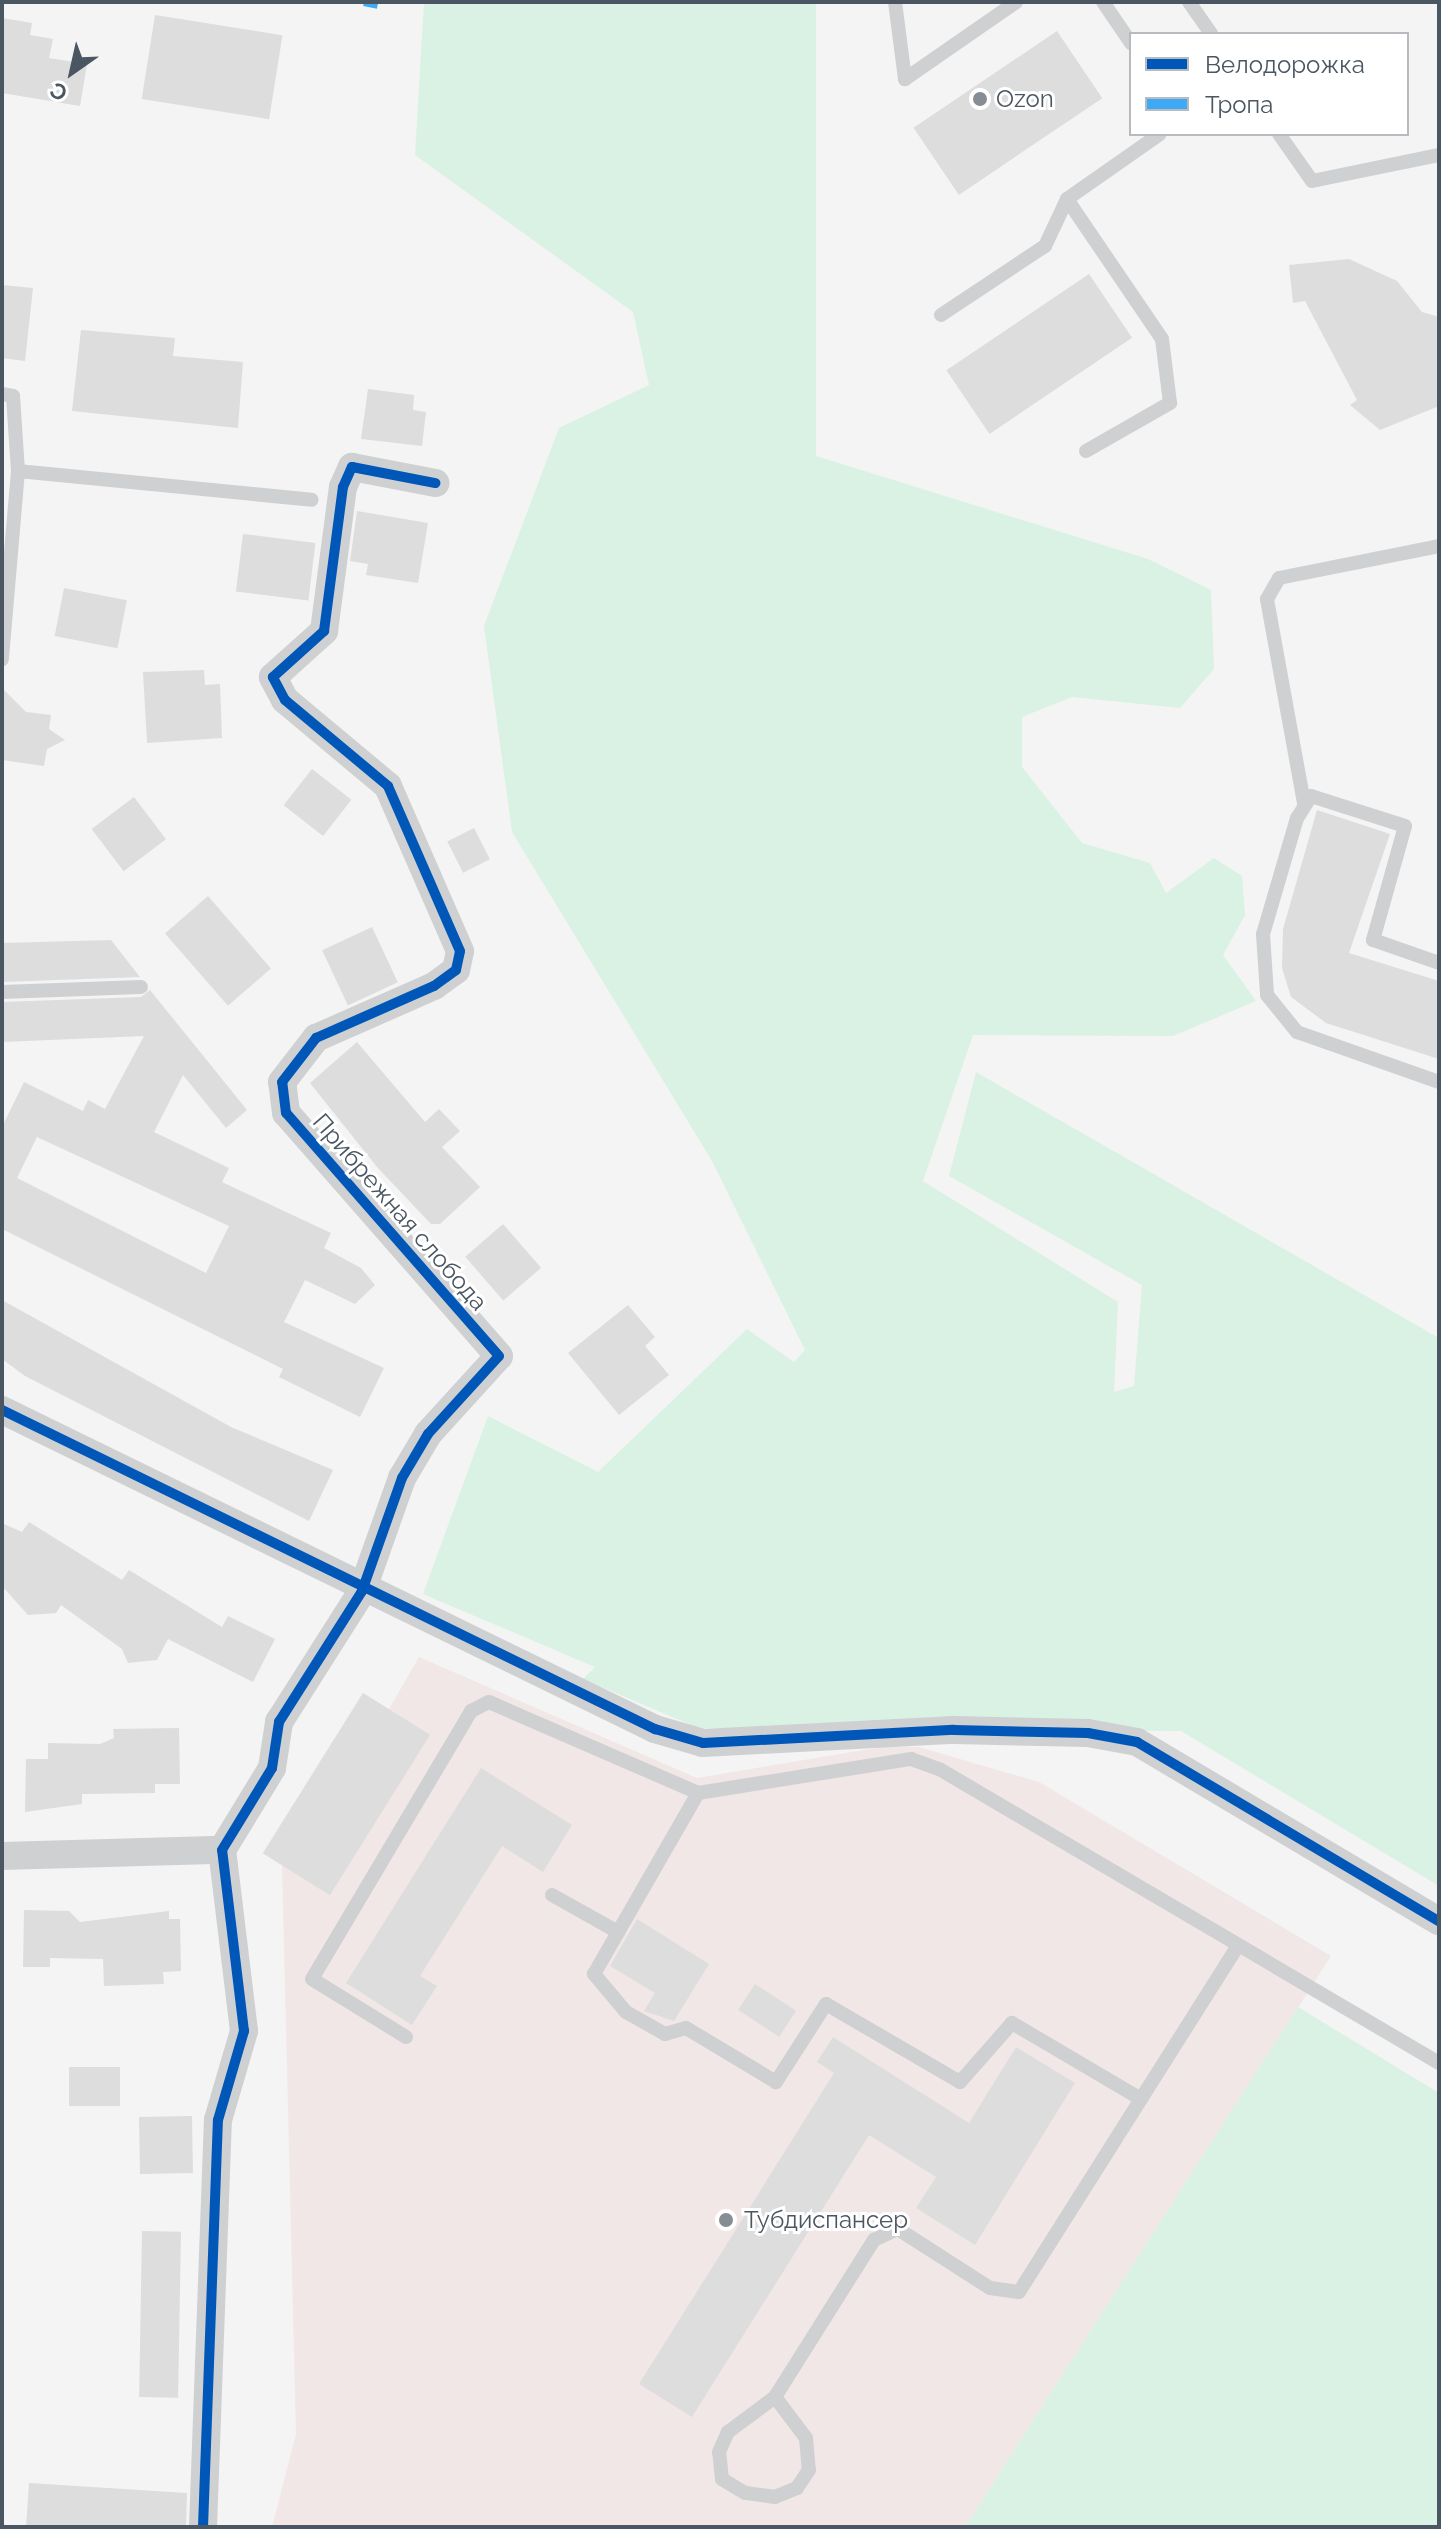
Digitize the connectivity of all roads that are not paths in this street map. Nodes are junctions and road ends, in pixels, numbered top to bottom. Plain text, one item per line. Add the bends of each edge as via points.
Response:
1 (895, 2) edge
2 (1016, 2) edge
3 (1103, 2) edge
4 (1189, 2) edge
5 (1210, 32) edge
6 (1129, 40) edge
7 (1157, 136) edge
8 (1280, 136) edge
9 (1439, 155) edge
10 (1067, 199) junction
11 (941, 315) dead end
12 (2, 394) edge
13 (1086, 451) dead end
14 (18, 471) junction
15 (435, 483) dead end
16 (312, 500) dead end
17 (1439, 546) edge
18 (2, 659) edge
19 (1304, 803) junction
20 (1439, 963) edge
21 (141, 987) dead end
22 (2, 992) edge
23 (1439, 1082) edge
24 (2, 1410) edge
25 (362, 1591) junction
26 (698, 1793) junction
27 (222, 1850) junction
28 (2, 1856) edge
29 (552, 1895) dead end
30 (1439, 1921) edge
31 (618, 1932) junction
32 (1238, 1946) junction
33 (406, 2037) dead end
34 (1439, 2063) edge
35 (1141, 2099) junction
36 (775, 2397) junction
37 (203, 2527) edge

1 - 2 lane via 905,79
3 - 6 lane
4 - 5 lane
7 - 10 lane
8 - 9 lane via 1312,181
10 - 11 lane via 1045,246
10 - 13 lane via 1162,339 1170,403
12 - 14 lane via 13,396
14 - 16 lane
14 - 18 lane
15 - 25 street, Прибрежная слобода via 352,467 324,631 273,677 285,700 388,786 460,951 456,970 434,986 316,1038 282,1082 286,1113 499,1356 408,1467
17 - 19 lane via 1279,578 1267,599
19 - 20 lane via 1320,797 1405,826 1373,940
19 - 23 lane via 1263,934 1267,995 1297,1032
21 - 22 lane
24 - 25 street
25 - 27 street via 279,1722 272,1768
25 - 30 street via 655,1729 703,1743 954,1730 1088,1733 1137,1742
26 - 31 lane
26 - 32 lane via 911,1759 941,1770
26 - 33 lane via 489,1702 471,1711 312,1979
27 - 28 street
27 - 37 street via 244,2031 218,2120
29 - 31 lane
31 - 35 lane via 594,1974 626,2012 665,2034 686,2028 776,2082 826,2004 960,2082 1012,2023
32 - 34 lane
32 - 35 lane
35 - 36 lane via 1019,2292 990,2288 898,2229 883,2232
36 - 36 lane via 751,2408 719,2452 722,2479 745,2493 775,2497 797,2488 809,2470 806,2438

